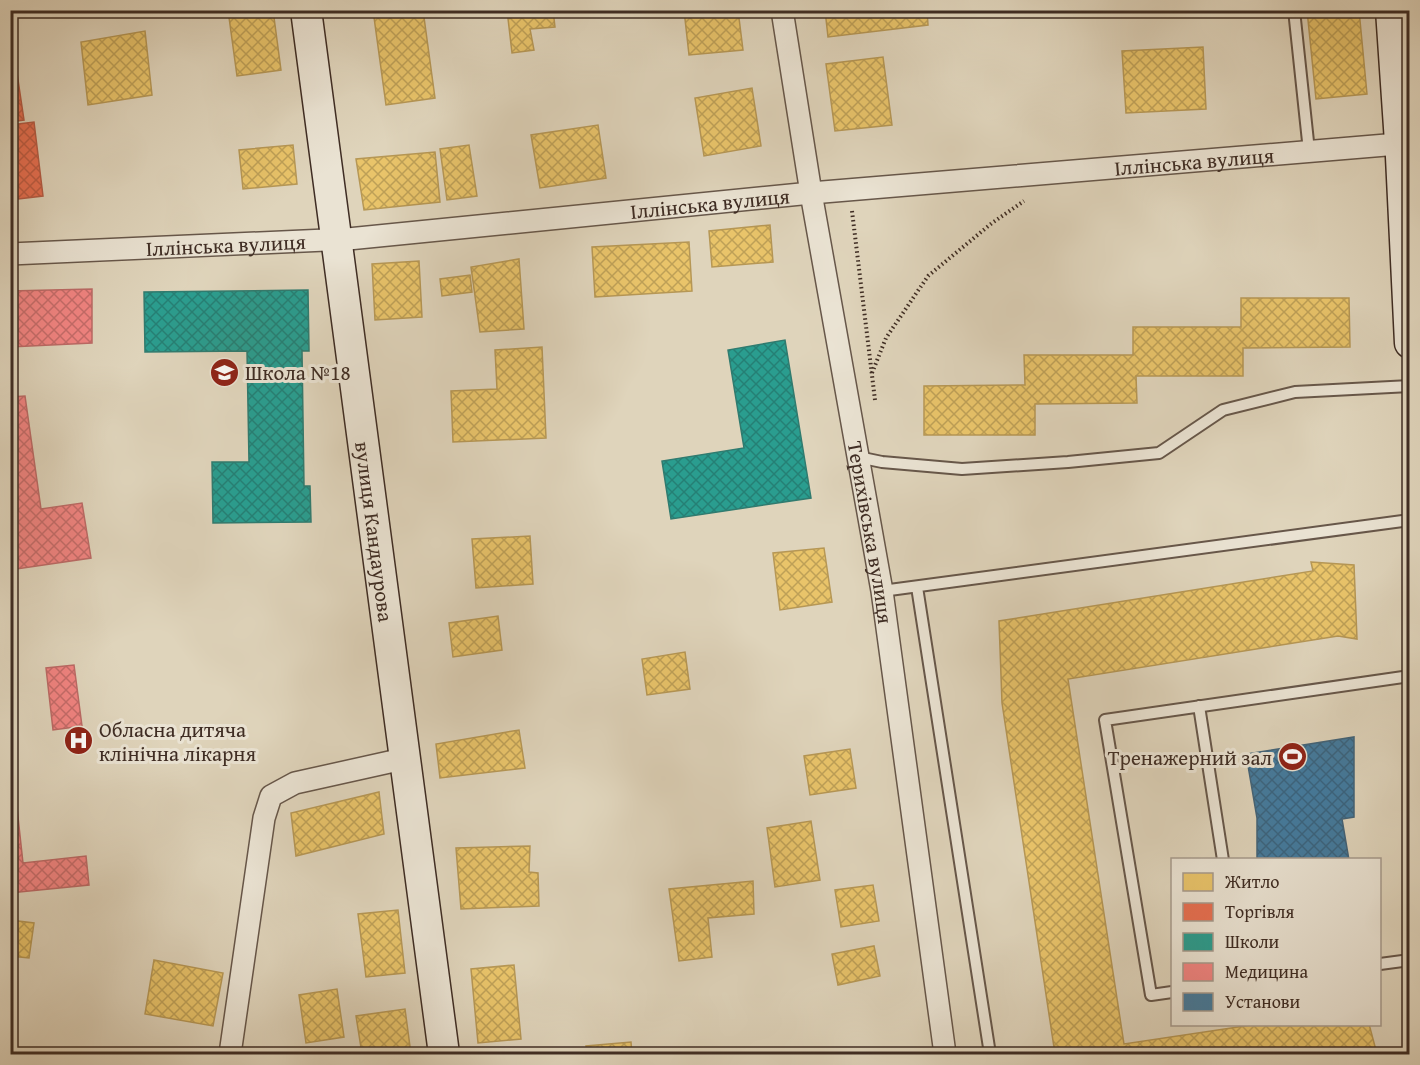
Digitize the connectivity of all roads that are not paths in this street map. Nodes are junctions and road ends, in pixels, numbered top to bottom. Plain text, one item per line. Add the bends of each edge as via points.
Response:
1 (306, 10) edge
2 (782, 10) edge
3 (1294, 10) edge
4 (1391, 10) edge
5 (1405, 143) edge
6 (1309, 151) junction
7 (811, 193) junction
8 (337, 240) junction
9 (10, 254) edge
10 (1410, 343) edge
11 (1410, 386) edge
12 (858, 457) junction
13 (1410, 520) edge
14 (917, 587) junction
15 (882, 591) junction
16 (1410, 676) edge
17 (1199, 706) junction
18 (403, 759) junction
19 (1223, 858) edge
20 (1410, 960) edge
21 (1381, 964) edge
22 (1171, 992) edge
23 (231, 1054) edge
24 (444, 1054) edge
25 (945, 1054) edge
26 (990, 1054) edge

1 - 8 street, вулиця Кандаурова
2 - 7 street, Терихівська вулиця
3 - 6 lane
4 - 5 street
5 - 6 street, Іллінська вулиця
5 - 10 street
6 - 7 street, Іллінська вулиця
7 - 8 street, Іллінська вулиця
7 - 12 street, Терихівська вулиця
8 - 9 street, Іллінська вулиця
8 - 18 street, вулиця Кандаурова
11 - 12 lane via 1295,392 1223,410 1159,453 962,470
12 - 15 street, Терихівська вулиця
13 - 14 lane
14 - 15 lane
14 - 26 lane
15 - 25 street, Терихівська вулиця
16 - 17 lane
17 - 19 lane
17 - 22 lane via 1105,720 1151,995
18 - 23 street via 295,783 271,796 264,818
18 - 24 street, вулиця Кандаурова
20 - 21 lane

